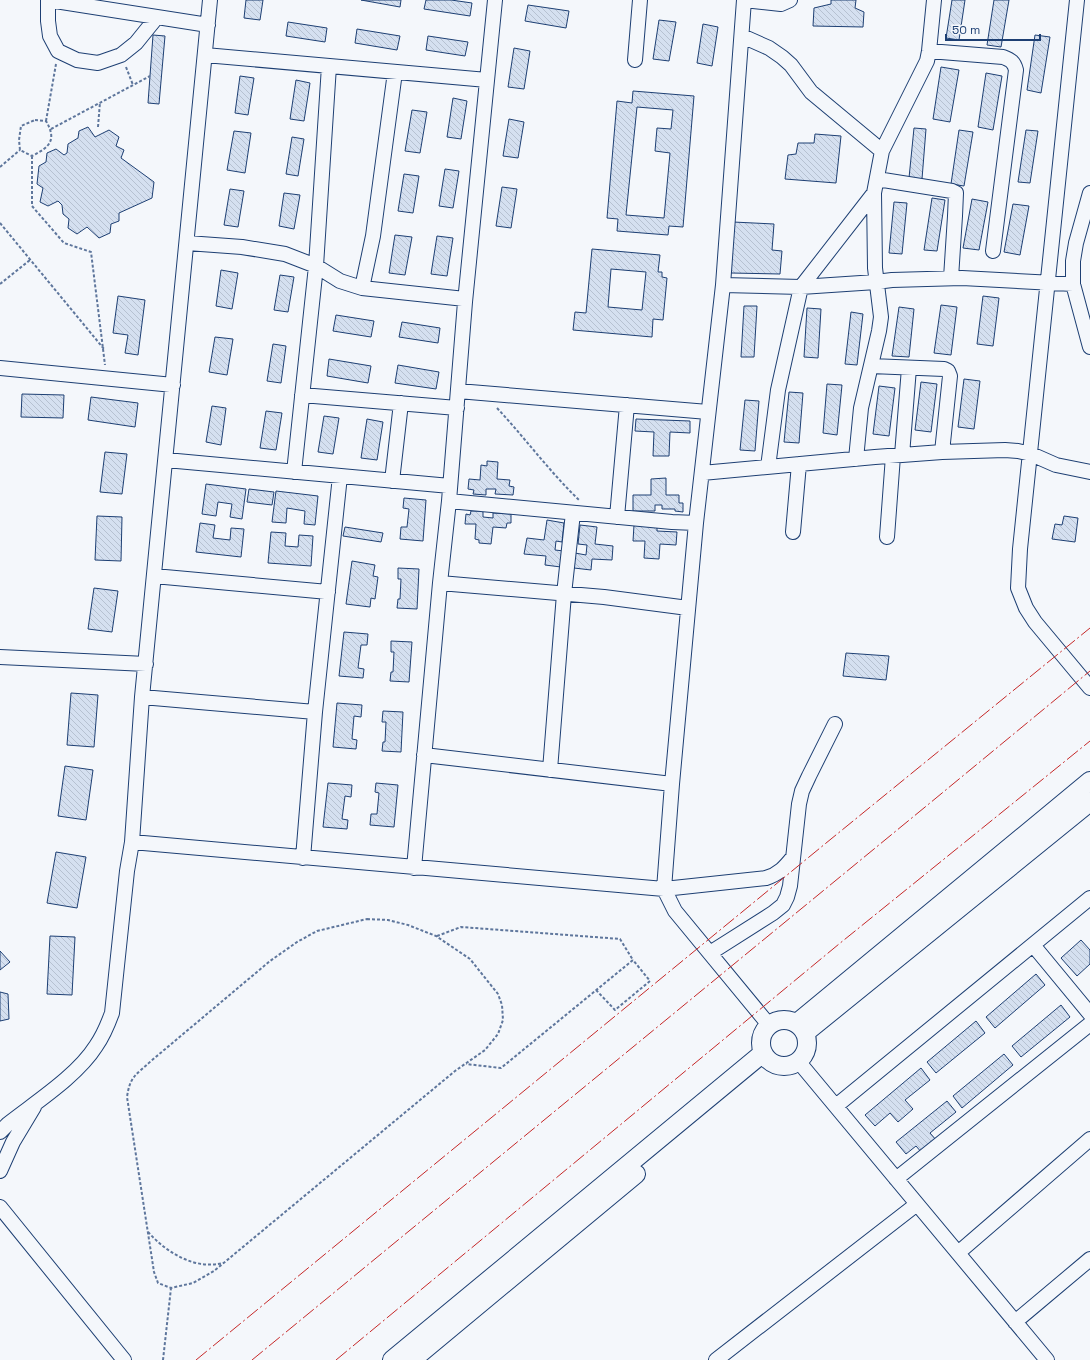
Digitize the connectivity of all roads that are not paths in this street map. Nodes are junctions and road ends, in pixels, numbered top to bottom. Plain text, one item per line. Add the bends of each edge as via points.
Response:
1 (49, 0) edge
2 (210, 0) edge
3 (495, 0) edge
4 (640, 0) edge
5 (744, 0) edge
6 (790, 0) edge
7 (934, 0) edge
8 (1077, 0) edge
9 (157, 17) junction
10 (208, 25) junction
11 (742, 36) junction
12 (929, 51) junction
13 (205, 55) junction
14 (635, 60) dead end
15 (329, 66) junction
16 (395, 72) junction
17 (487, 80) junction
18 (882, 151) junction
19 (875, 186) junction
20 (1090, 193) edge
21 (187, 243) junction
22 (993, 251) dead end
23 (316, 266) junction
24 (951, 278) junction
25 (876, 282) junction
26 (1048, 283) junction
27 (723, 284) junction
28 (1073, 284) junction
29 (802, 287) junction
30 (362, 288) junction
31 (465, 299) junction
32 (1090, 347) edge
33 (871, 366) junction
34 (0, 368) edge
35 (909, 368) junction
36 (173, 385) junction
37 (458, 392) junction
38 (302, 395) junction
39 (401, 403) junction
40 (627, 405) junction
41 (457, 408) junction
42 (708, 412) junction
43 (942, 452) junction
44 (1031, 454) junction
45 (897, 455) junction
46 (856, 459) junction
47 (166, 460) junction
48 (799, 464) junction
49 (768, 467) junction
50 (294, 472) junction
51 (1090, 472) edge
52 (702, 473) junction
53 (340, 476) junction
54 (392, 481) junction
55 (450, 486) junction
56 (449, 502) junction
57 (573, 513) junction
58 (617, 517) junction
59 (696, 523) junction
60 (793, 532) dead end
61 (887, 537) dead end
62 (154, 576) junction
63 (440, 583) junction
64 (328, 592) junction
65 (564, 594) junction
66 (688, 608) junction
67 (0, 656) edge
68 (146, 664) junction
69 (1090, 688) edge
70 (142, 697) junction
71 (315, 712) junction
72 (835, 724) dead end
73 (424, 755) junction
74 (550, 770) junction
75 (1090, 781) edge
76 (672, 784) junction
77 (1090, 802) edge
78 (132, 842) junction
79 (793, 857) junction
80 (304, 858) junction
81 (414, 868) junction
82 (664, 889) junction
83 (1090, 898) edge
84 (1033, 945) junction
85 (710, 953) junction
86 (1090, 1014) edge
87 (1090, 1024) edge
88 (768, 1025) junction
89 (801, 1028) junction
90 (766, 1057) junction
91 (798, 1061) junction
92 (38, 1100) junction
93 (836, 1106) junction
94 (0, 1132) edge
95 (1090, 1139) edge
96 (0, 1171) edge
97 (896, 1179) junction
98 (917, 1204) junction
99 (0, 1207) edge
100 (958, 1253) junction
101 (1090, 1259) edge
102 (1015, 1322) junction
103 (124, 1360) edge
104 (392, 1360) edge
105 (412, 1360) edge
106 (716, 1360) edge
107 (1047, 1360) edge

1 - 9 street
1 - 9 street via 50,36 58,51 77,60 98,63 121,55 136,43
2 - 10 street
3 - 17 street
4 - 14 street
5 - 6 street via 781,4
5 - 11 street
7 - 12 street
8 - 26 street
9 - 10 street
10 - 13 street
11 - 18 street via 782,57 811,92
11 - 27 street
12 - 18 street via 923,70
12 - 22 street via 1004,57 1014,64 1016,70
13 - 15 street
13 - 21 street
15 - 16 street
15 - 23 street
16 - 17 street
16 - 30 street via 373,236
17 - 31 street
18 - 19 street
19 - 24 street via 956,193
19 - 25 street
19 - 29 street
20 - 28 street via 1076,243
21 - 23 street via 279,252
21 - 36 street
23 - 30 street via 340,281
23 - 38 street
24 - 25 street
24 - 26 street
25 - 29 street
25 - 33 street via 881,317
26 - 28 street
26 - 44 street
27 - 29 street
27 - 42 street
28 - 32 street
29 - 49 street via 778,390
30 - 31 street
31 - 37 street
33 - 35 street
33 - 46 street via 861,408
34 - 36 street
35 - 43 street via 944,369 950,376
35 - 45 street
36 - 47 street
37 - 40 street
37 - 41 street
38 - 39 street
38 - 50 street
39 - 41 street
39 - 54 street
40 - 42 street
40 - 58 street
41 - 55 street
42 - 52 street
43 - 44 street via 1005,450
43 - 45 street
44 - 51 street via 1056,465
44 - 69 street via 1018,588 1035,622
45 - 46 street
45 - 61 street
46 - 48 street
47 - 50 street
47 - 62 street
48 - 49 street
48 - 60 street
49 - 52 street
50 - 53 street
52 - 59 street
53 - 54 street
53 - 64 street
54 - 55 street
55 - 56 street
56 - 57 street
56 - 63 street
57 - 58 street
57 - 65 street
58 - 59 street
59 - 66 street
62 - 64 street
62 - 68 street
63 - 65 street
63 - 73 street
64 - 71 street
65 - 66 street
65 - 74 street
66 - 76 street
67 - 68 street
68 - 70 street
70 - 71 street
70 - 78 street
71 - 80 street
72 - 79 street via 802,791
73 - 74 street
73 - 81 street
74 - 76 street
75 - 89 main road
76 - 82 street
77 - 89 main road
78 - 80 street
78 - 92 street via 112,1012 104,1033 84,1062
79 - 82 street via 781,871 766,878
79 - 85 street via 790,886 783,905
80 - 81 street
81 - 82 street
82 - 85 street via 675,911
83 - 84 street
84 - 86 street
84 - 93 street
85 - 88 street
87 - 97 street
88 - 89 main road via 778,1020 788,1020
88 - 90 main road via 762,1035 761,1047
89 - 91 main road via 807,1039 806,1051
90 - 91 main road via 779,1066 789,1066
90 - 104 main road
90 - 105 main road
91 - 93 street
92 - 94 street
92 - 96 street via 13,1142
93 - 97 street
95 - 100 street
97 - 98 street
98 - 100 street
98 - 106 street
99 - 103 street
100 - 102 street
101 - 102 street
102 - 107 street

